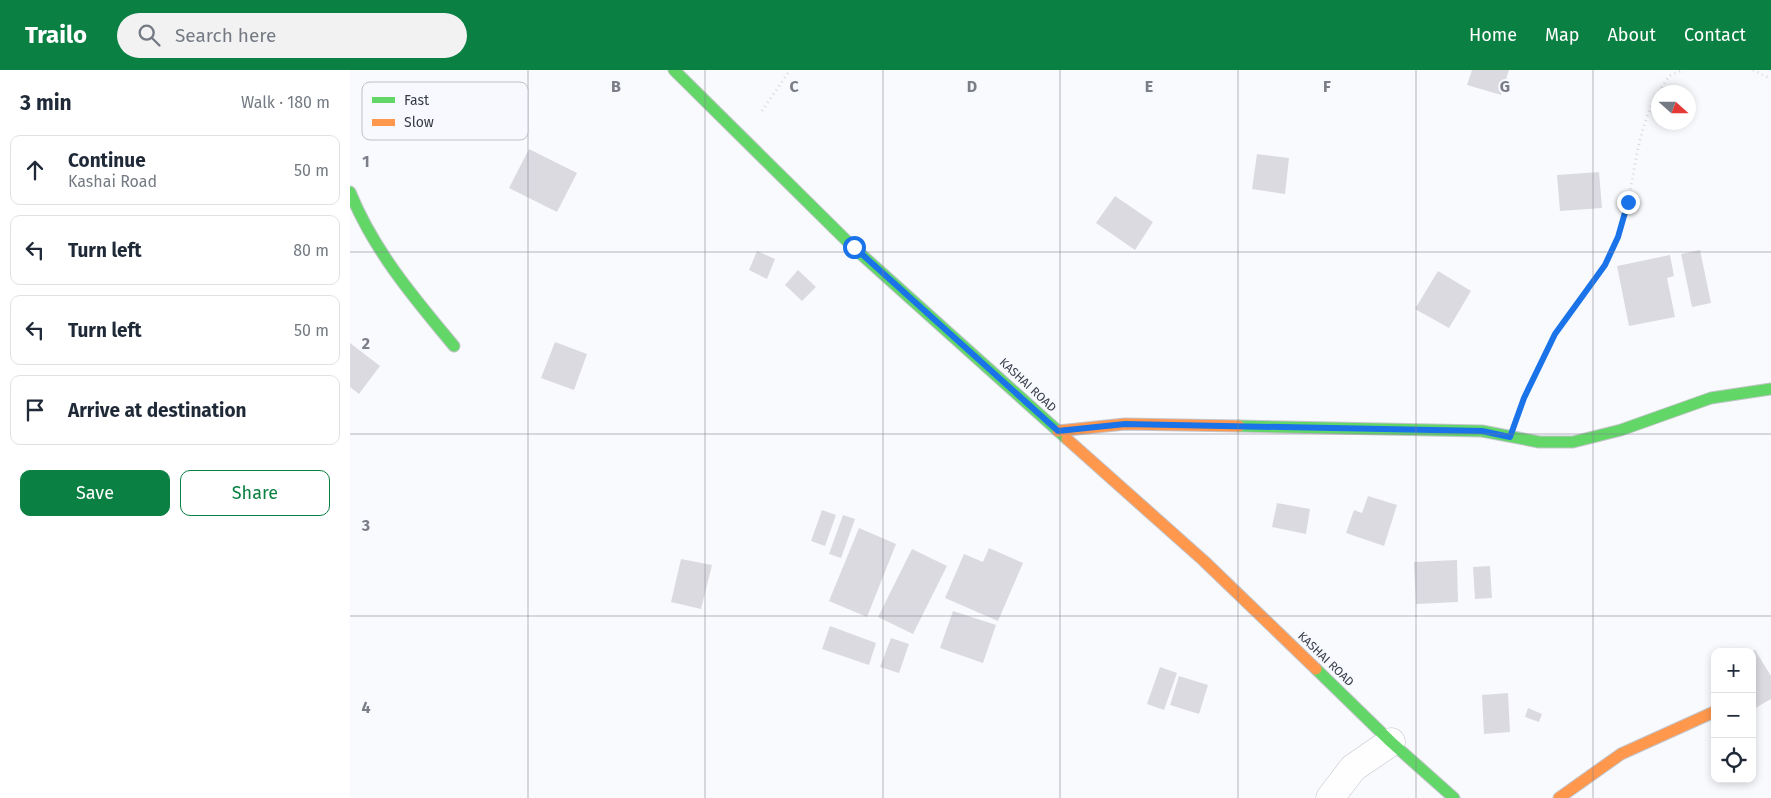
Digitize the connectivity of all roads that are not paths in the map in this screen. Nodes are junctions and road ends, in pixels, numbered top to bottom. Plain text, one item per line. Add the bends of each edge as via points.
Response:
1 (674, 70) edge
2 (350, 192) edge
3 (454, 346) dead end
4 (1771, 389) edge
5 (1058, 431) junction
6 (1711, 713) edge
7 (1392, 742) junction
8 (1330, 798) edge
9 (1454, 798) edge
10 (1559, 798) edge

1 - 5 street, KASHAI ROAD via 854,247
2 - 3 street via 377,248
4 - 5 street via 1710,398 1621,430 1574,442 1539,442 1482,431 1125,424
5 - 7 street, KASHAI ROAD via 1204,560
6 - 10 street via 1621,754
7 - 8 street via 1353,768
7 - 9 street, KASHAI ROAD

